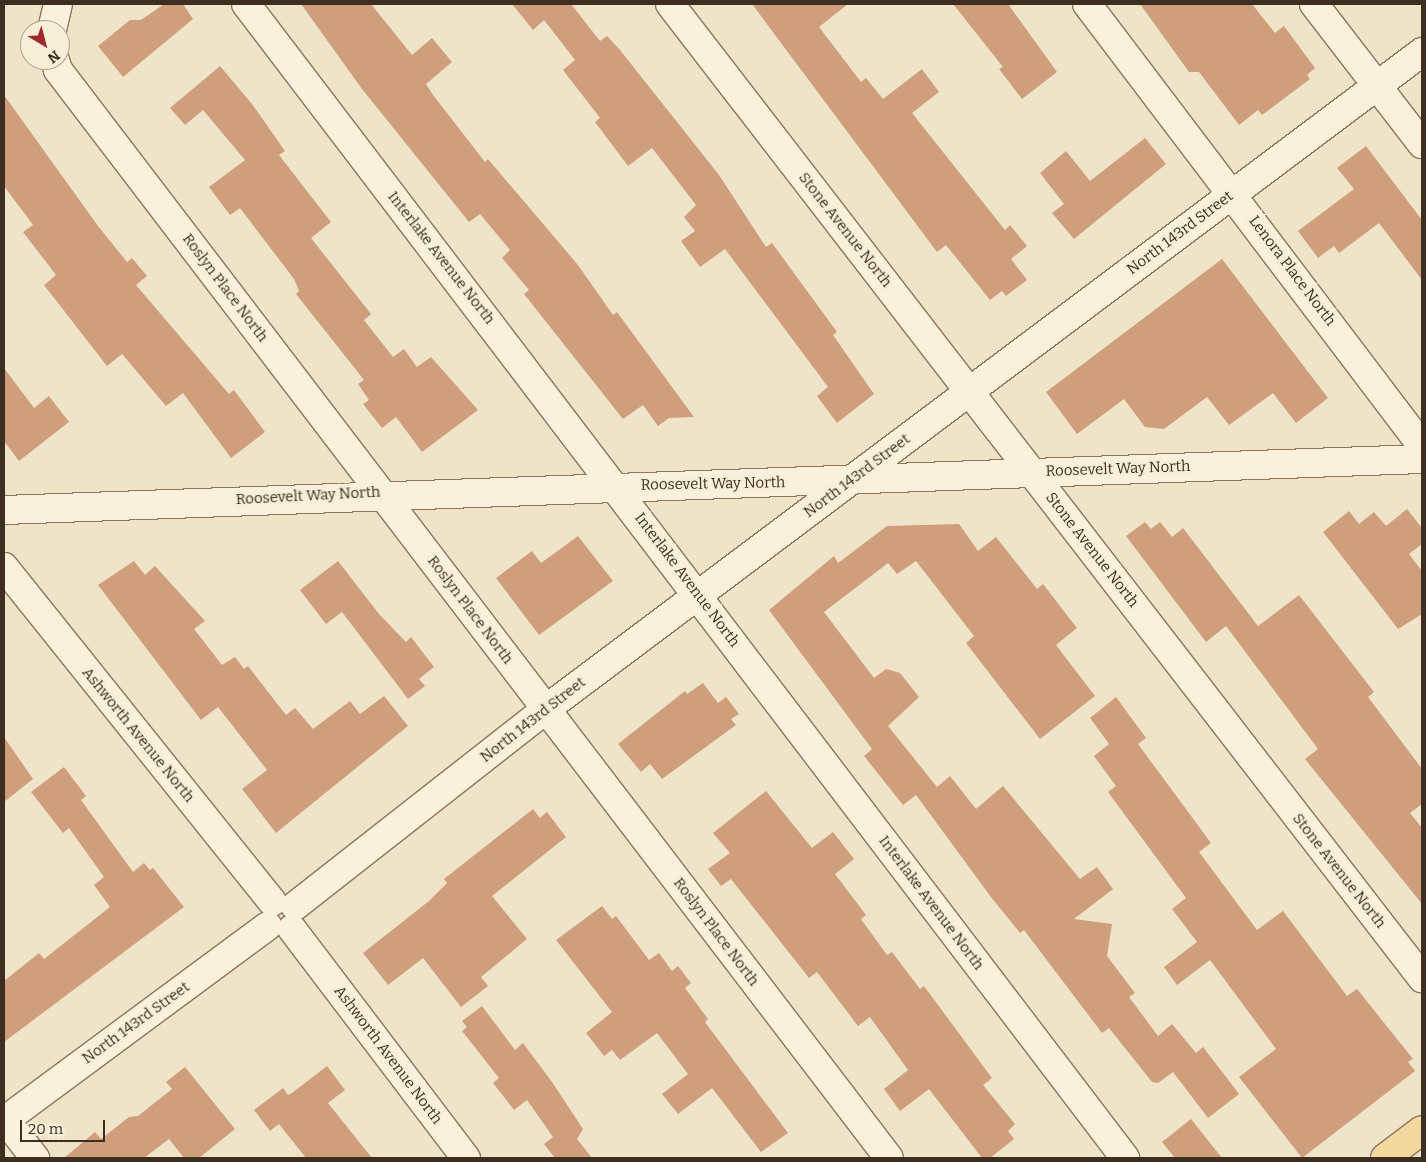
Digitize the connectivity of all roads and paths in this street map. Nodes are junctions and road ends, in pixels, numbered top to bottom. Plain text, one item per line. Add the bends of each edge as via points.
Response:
1 (58, 4) edge
2 (246, 4) edge
3 (670, 4) edge
4 (1087, 4) edge
5 (1314, 4) edge
6 (54, 20) edge
7 (1422, 52) edge
8 (60, 70) edge
9 (1378, 86) junction
10 (1422, 144) edge
11 (1233, 193) junction
12 (970, 392) junction
13 (1422, 446) edge
14 (1422, 459) edge
15 (1031, 472) junction
16 (850, 481) junction
17 (616, 486) junction
18 (382, 493) junction
19 (4, 510) edge
20 (4, 567) edge
21 (698, 595) junction
22 (546, 709) junction
23 (282, 916) junction
24 (1422, 978) edge
25 (4, 1120) edge
26 (1422, 1130) edge
27 (35, 1158) edge
28 (466, 1158) edge
29 (889, 1158) edge
30 (1125, 1158) edge
31 (1385, 1158) edge

1 - 6 street
2 - 17 street, Interlake Avenue North
3 - 12 street, Stone Avenue North
4 - 11 street, Lenora Place North
5 - 9 street
7 - 9 street, North 143rd Street
8 - 18 street, Roslyn Place North
9 - 10 street
9 - 11 street, North 143rd Street
11 - 12 street, North 143rd Street
11 - 13 street, Lenora Place North
12 - 15 street, Stone Avenue North
12 - 16 street, North 143rd Street
14 - 15 street, Roosevelt Way North
15 - 16 street, Roosevelt Way North
15 - 24 street, Stone Avenue North
16 - 17 street, Roosevelt Way North
16 - 21 street, North 143rd Street
17 - 18 street, Roosevelt Way North
17 - 21 street, Interlake Avenue North
18 - 19 street, Roosevelt Way North
18 - 22 street, Roslyn Place North
20 - 23 street, Ashworth Avenue North
21 - 22 street, North 143rd Street
21 - 30 street, Interlake Avenue North
22 - 23 street, North 143rd Street
22 - 29 street, Roslyn Place North
23 - 25 street, North 143rd Street
23 - 28 street, Ashworth Avenue North
25 - 27 street
26 - 31 main road

